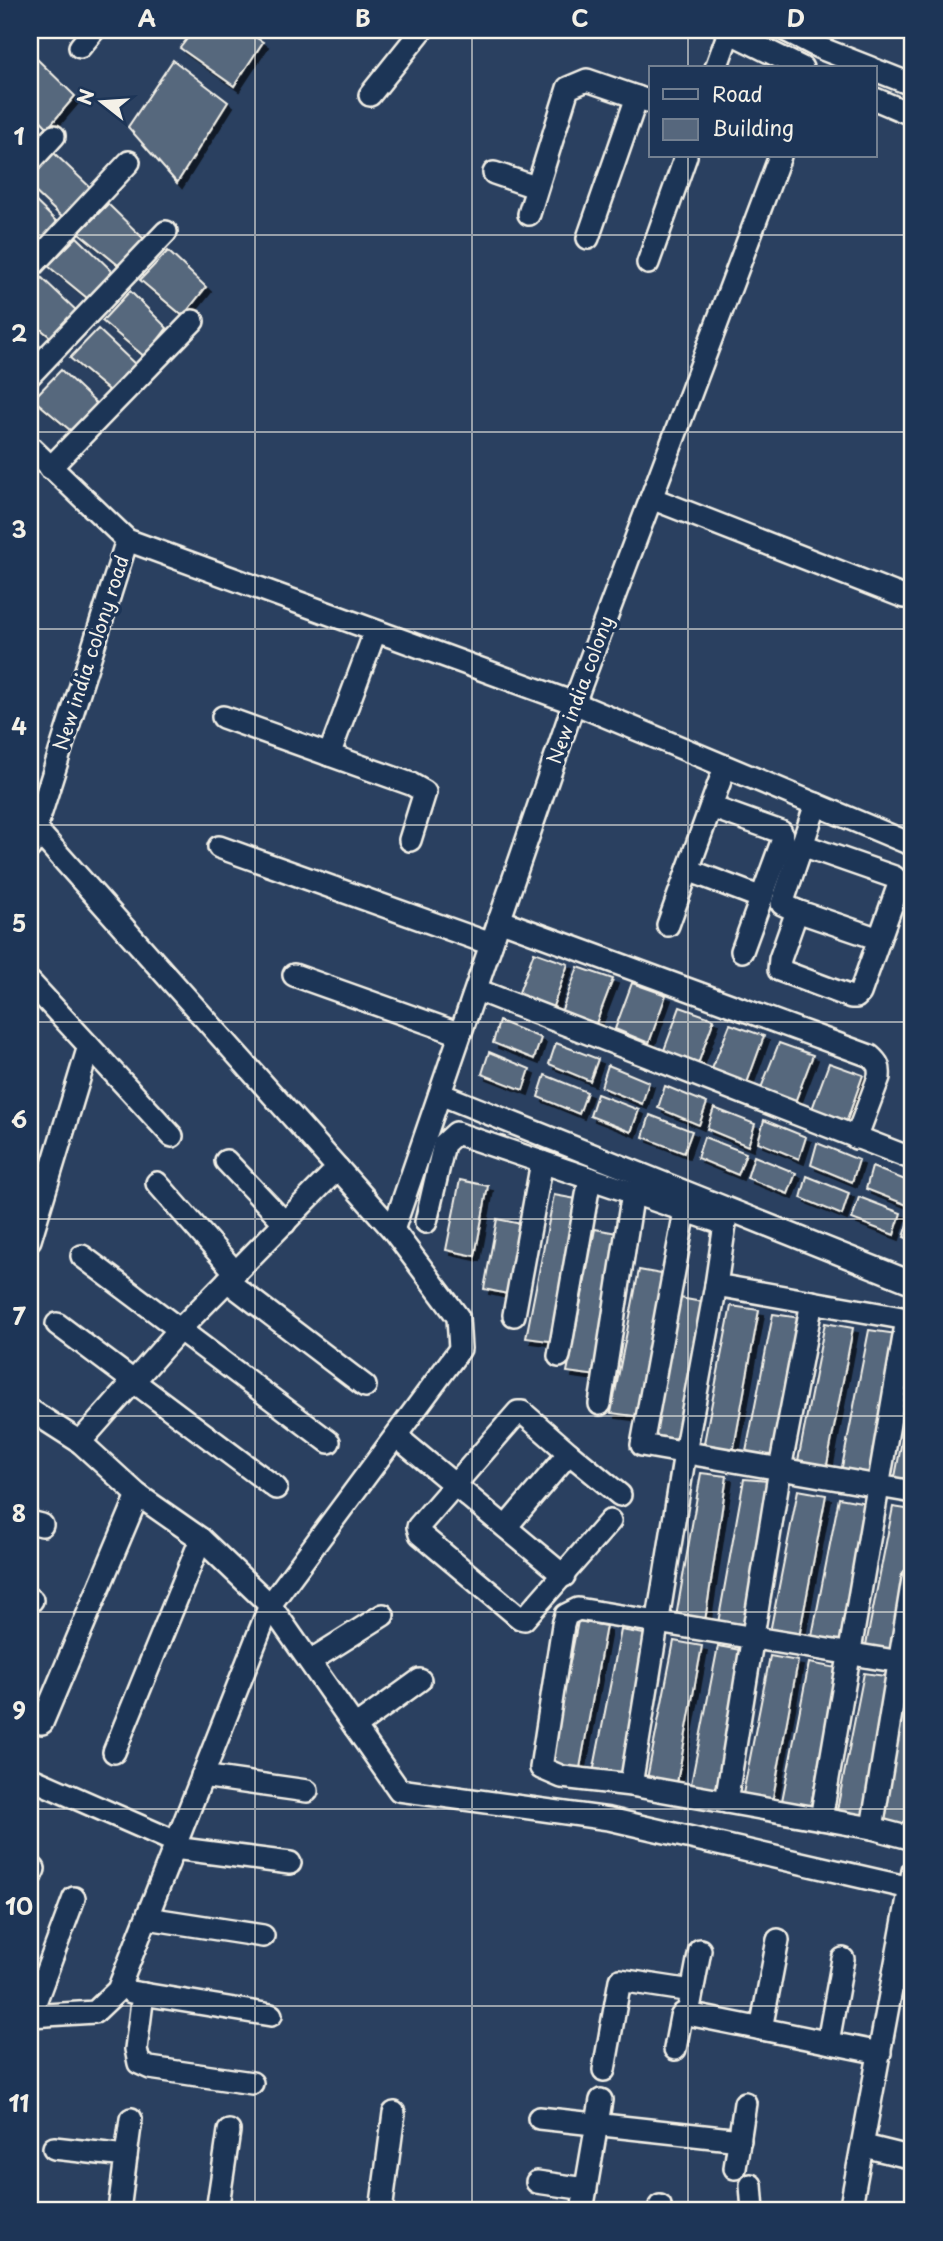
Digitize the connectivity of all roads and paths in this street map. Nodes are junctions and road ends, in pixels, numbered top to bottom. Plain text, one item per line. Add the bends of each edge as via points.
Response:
1 (93, 30) edge
2 (422, 30) edge
3 (785, 30) edge
4 (727, 31) edge
5 (80, 47) dead end
6 (820, 49) edge
7 (717, 66) edge
8 (798, 66) edge
9 (865, 66) edge
10 (876, 70) edge
11 (913, 85) edge
12 (370, 95) dead end
13 (876, 99) edge
14 (644, 100) edge
15 (913, 115) edge
16 (54, 135) dead end
17 (685, 158) edge
18 (779, 158) edge
19 (30, 162) edge
20 (128, 162) dead end
21 (494, 173) dead end
22 (535, 187) junction
23 (528, 214) dead end
24 (166, 232) dead end
25 (588, 238) dead end
26 (648, 263) dead end
27 (30, 268) edge
28 (194, 321) dead end
29 (30, 375) edge
30 (30, 447) edge
31 (50, 468) junction
32 (651, 498) junction
33 (127, 540) junction
34 (904, 597) dead end
35 (375, 632) junction
36 (574, 703) junction
37 (223, 717) dead end
38 (329, 755) junction
39 (725, 766) junction
40 (816, 804) junction
41 (711, 807) junction
42 (33, 838) edge
43 (410, 840) dead end
44 (802, 845) junction
45 (913, 845) edge
46 (219, 848) dead end
47 (688, 870) junction
48 (762, 898) junction
49 (797, 911) junction
50 (499, 920) junction
51 (668, 925) dead end
52 (879, 939) junction
53 (491, 944) junction
54 (742, 951) dead end
55 (294, 975) dead end
56 (30, 982) edge
57 (477, 990) junction
58 (460, 1034) junction
59 (89, 1046) junction
60 (440, 1094) junction
61 (172, 1136) dead end
62 (856, 1138) junction
63 (913, 1159) edge
64 (226, 1161) dead end
65 (542, 1162) junction
66 (338, 1168) junction
67 (590, 1178) junction
68 (158, 1183) dead end
69 (633, 1192) junction
70 (685, 1211) junction
71 (426, 1222) dead end
72 (285, 1223) junction
73 (393, 1230) junction
74 (30, 1240) edge
75 (82, 1256) dead end
76 (231, 1277) junction
77 (913, 1283) edge
78 (716, 1286) junction
79 (812, 1302) junction
80 (514, 1315) dead end
81 (910, 1320) edge
82 (57, 1324) dead end
83 (180, 1329) junction
84 (559, 1356) dead end
85 (135, 1381) junction
86 (365, 1386) dead end
87 (600, 1404) dead end
88 (30, 1410) edge
89 (396, 1436) junction
90 (329, 1442) dead end
91 (80, 1443) junction
92 (569, 1453) junction
93 (685, 1453) junction
94 (780, 1469) junction
95 (454, 1484) junction
96 (877, 1486) junction
97 (276, 1488) dead end
98 (913, 1492) edge
99 (138, 1495) junction
100 (620, 1495) dead end
101 (610, 1521) dead end
102 (506, 1527) junction
103 (201, 1539) junction
104 (564, 1576) junction
105 (913, 1580) edge
106 (271, 1605) junction
107 (383, 1615) dead end
108 (657, 1622) junction
109 (751, 1637) junction
110 (848, 1653) junction
111 (310, 1661) junction
112 (906, 1663) edge
113 (420, 1680) dead end
114 (42, 1723) dead end
115 (355, 1727) junction
116 (114, 1752) dead end
117 (202, 1776) junction
118 (30, 1777) edge
119 (631, 1785) junction
120 (307, 1791) dead end
121 (726, 1802) junction
122 (821, 1819) junction
123 (872, 1828) junction
124 (913, 1830) edge
125 (175, 1845) junction
126 (290, 1863) dead end
127 (912, 1879) edge
128 (74, 1898) dead end
129 (147, 1918) junction
130 (263, 1936) dead end
131 (778, 1940) dead end
132 (701, 1951) dead end
133 (843, 1959) dead end
134 (903, 1983) edge
135 (118, 1990) junction
136 (692, 1991) junction
137 (143, 1994) junction
138 (688, 2014) junction
139 (30, 2015) edge
140 (271, 2015) dead end
141 (761, 2029) junction
142 (828, 2042) junction
143 (675, 2049) dead end
144 (880, 2053) junction
145 (604, 2070) dead end
146 (252, 2083) dead end
147 (601, 2100) dead end
148 (745, 2103) dead end
149 (394, 2113) dead end
150 (539, 2118) dead end
151 (131, 2119) dead end
152 (597, 2125) junction
153 (229, 2131) dead end
154 (740, 2140) junction
155 (863, 2146) junction
156 (54, 2148) dead end
157 (126, 2156) junction
158 (913, 2158) edge
159 (735, 2168) dead end
160 (537, 2182) dead end
161 (751, 2185) dead end
162 (586, 2189) junction
163 (119, 2211) edge
164 (217, 2211) edge
165 (381, 2211) edge
166 (582, 2211) edge
167 (753, 2211) edge
168 (850, 2211) edge

1 - 5 street
2 - 12 street
3 - 6 street
4 - 7 street
4 - 8 street
6 - 9 street
10 - 11 street
13 - 15 street
14 - 22 street via 587,80 568,88
14 - 25 street
16 - 19 street
17 - 26 street
18 - 32 street, New india colony
20 - 27 street
21 - 22 street
22 - 23 street
24 - 29 street
28 - 31 street
30 - 31 street
31 - 33 street
32 - 34 street
32 - 36 street, New india colony
33 - 35 street
33 - 42 street, New india colony road
35 - 36 street
35 - 38 street
36 - 39 street
36 - 50 street, New india colony
37 - 38 street
38 - 43 street via 425,792
39 - 40 street
39 - 41 street
40 - 44 street
40 - 45 street
41 - 47 street
41 - 48 street via 783,834
42 - 66 street
44 - 49 street via 782,901
44 - 52 street via 897,880
46 - 53 street
47 - 48 street
47 - 51 street
48 - 54 street
49 - 52 street
49 - 52 street via 779,970 851,997 860,993
50 - 53 street, New india colony
50 - 62 street via 870,1056 880,1069 879,1077
53 - 57 street, New india colony
55 - 58 street
56 - 59 street
57 - 58 street, New india colony
57 - 62 street
58 - 60 street, New india colony
59 - 61 street
59 - 74 street
60 - 73 street, New india colony
60 - 77 street
62 - 63 street
64 - 72 street
65 - 67 street
65 - 71 street via 456,1133 444,1144
65 - 80 street
66 - 72 street
66 - 73 street
67 - 69 street
67 - 84 street
68 - 76 street
69 - 70 street
69 - 87 street
70 - 78 street via 725,1224
70 - 93 street via 642,1445
72 - 76 street
73 - 89 street via 458,1317 460,1349
75 - 83 street
76 - 83 street
76 - 86 street
78 - 79 street
78 - 93 street
79 - 81 street
79 - 94 street
81 - 96 street
82 - 85 street
83 - 85 street
83 - 90 street
85 - 91 street
85 - 97 street
88 - 91 street
89 - 95 street
89 - 106 street
91 - 99 street
92 - 95 street via 518,1412
92 - 100 street
92 - 102 street
93 - 94 street
93 - 108 street
94 - 96 street
94 - 109 street
95 - 102 street
95 - 104 street via 417,1531 500,1601 524,1619
96 - 98 street
96 - 110 street
99 - 103 street
99 - 114 street
101 - 104 street
102 - 104 street
103 - 106 street
103 - 116 street
105 - 112 street
106 - 111 street
106 - 117 street
107 - 111 street
108 - 109 street
108 - 119 street
108 - 119 street via 578,1609 566,1615 563,1625 541,1768 562,1777
109 - 110 street
109 - 121 street
110 - 112 street
110 - 122 street
111 - 115 street
112 - 123 street
113 - 115 street
115 - 127 street via 399,1790 609,1819
117 - 120 street
117 - 125 street
118 - 125 street
119 - 121 street
121 - 122 street
122 - 123 street
123 - 124 street via 906,1837
125 - 126 street
125 - 129 street
127 - 134 street
128 - 139 street
129 - 130 street
129 - 135 street
131 - 141 street
132 - 136 street
133 - 142 street
134 - 144 street
135 - 137 street
135 - 139 street via 94,2012
136 - 138 street
136 - 145 street via 620,1980
137 - 140 street
137 - 146 street via 136,2049 139,2063
138 - 141 street
138 - 143 street via 681,2017
141 - 142 street
142 - 144 street
144 - 155 street
147 - 152 street
148 - 154 street
149 - 165 street
150 - 152 street
151 - 157 street
152 - 154 street
152 - 162 street
153 - 164 street
154 - 159 street
155 - 158 street
155 - 168 street
156 - 157 street
157 - 163 street
160 - 162 street
161 - 167 street
162 - 166 street

